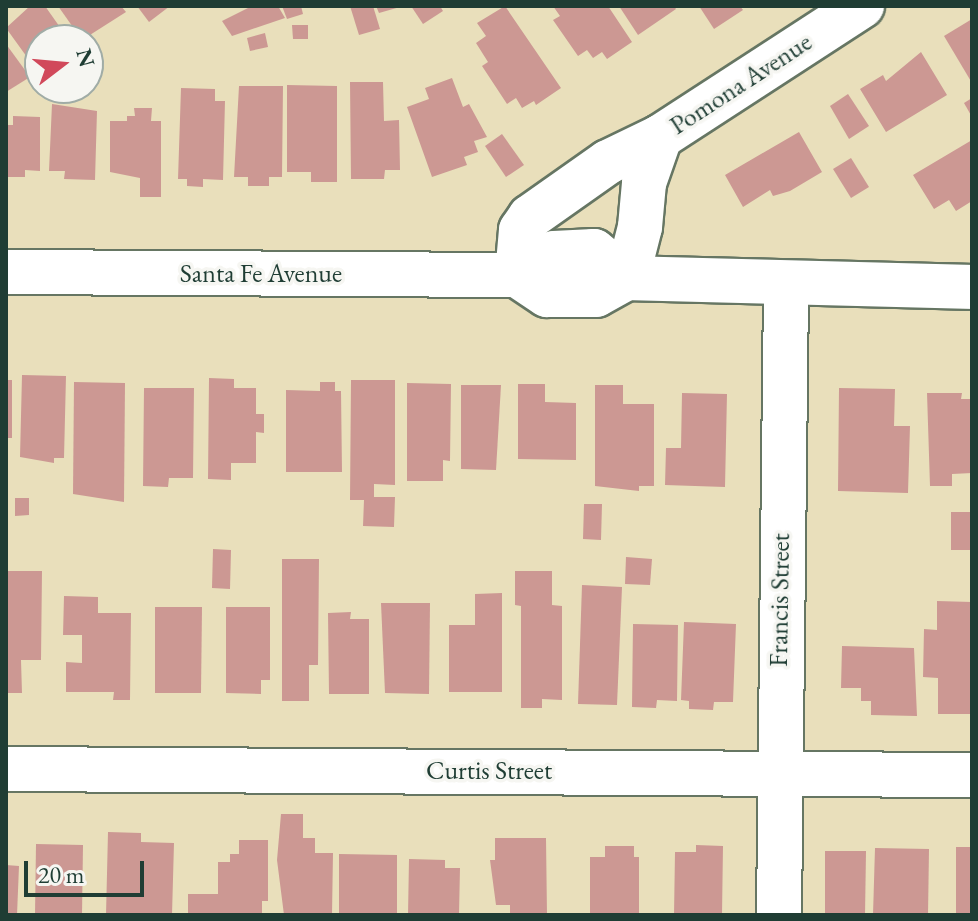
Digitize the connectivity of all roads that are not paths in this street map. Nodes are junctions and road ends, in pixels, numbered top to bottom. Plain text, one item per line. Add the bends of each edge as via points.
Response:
1 (862, 6) edge
2 (660, 137) junction
3 (6, 272) edge
4 (517, 275) junction
5 (627, 278) junction
6 (786, 285) junction
7 (972, 287) edge
8 (6, 769) edge
9 (779, 772) junction
10 (972, 775) edge
11 (779, 915) edge

1 - 2 street, Pomona Avenue
2 - 4 street, Pomona Avenue via 608,162 530,217 521,230
2 - 5 street, Pomona Avenue via 644,183
3 - 4 street, Santa Fe Avenue
4 - 5 street via 547,295 596,295
5 - 6 street
6 - 7 street
6 - 9 street, Francis Street
8 - 9 street, Curtis Street
9 - 10 street, Curtis Street
9 - 11 street, Francis Street

